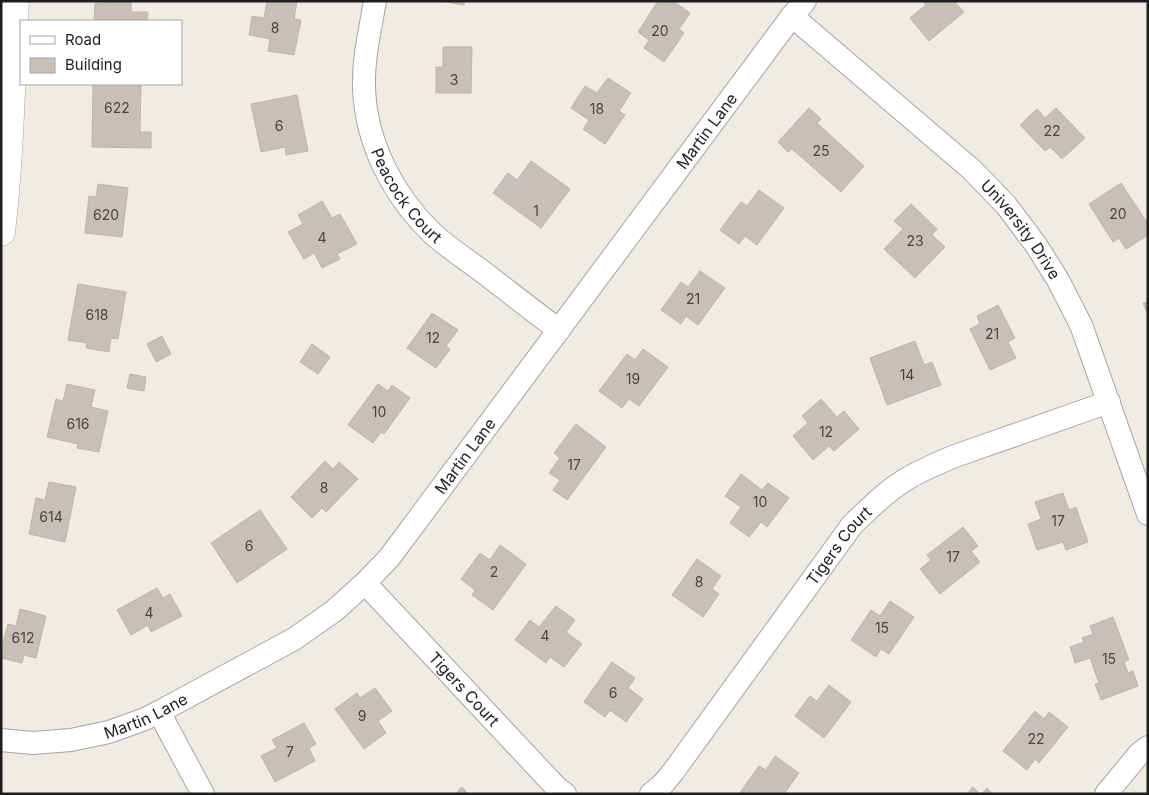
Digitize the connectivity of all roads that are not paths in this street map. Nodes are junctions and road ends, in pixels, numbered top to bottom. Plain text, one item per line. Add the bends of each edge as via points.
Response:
1 (14, 1) edge
2 (374, 1) edge
3 (798, 9) edge
4 (1, 232) edge
5 (559, 330) junction
6 (1109, 402) junction
7 (1148, 514) edge
8 (365, 583) junction
9 (159, 712) junction
10 (1, 740) edge
11 (1148, 747) edge
12 (203, 794) edge
13 (565, 794) edge
14 (651, 794) edge
15 (1106, 794) edge

1 - 4 street
2 - 5 street, Peacock Court via 365,56 364,89 368,122 377,153 394,186 433,234
3 - 5 street, Martin Lane
3 - 6 street, University Drive via 971,169 1006,206 1058,280 1081,325
5 - 8 street, Martin Lane via 404,538
6 - 7 street, University Drive
6 - 14 street, Tigers Court via 933,465 905,480 877,501 852,525 673,772
8 - 9 street, Martin Lane via 334,611 294,639
8 - 13 street, Tigers Court
9 - 10 street, Martin Lane via 109,732 71,740 33,743
9 - 12 street
11 - 15 street

